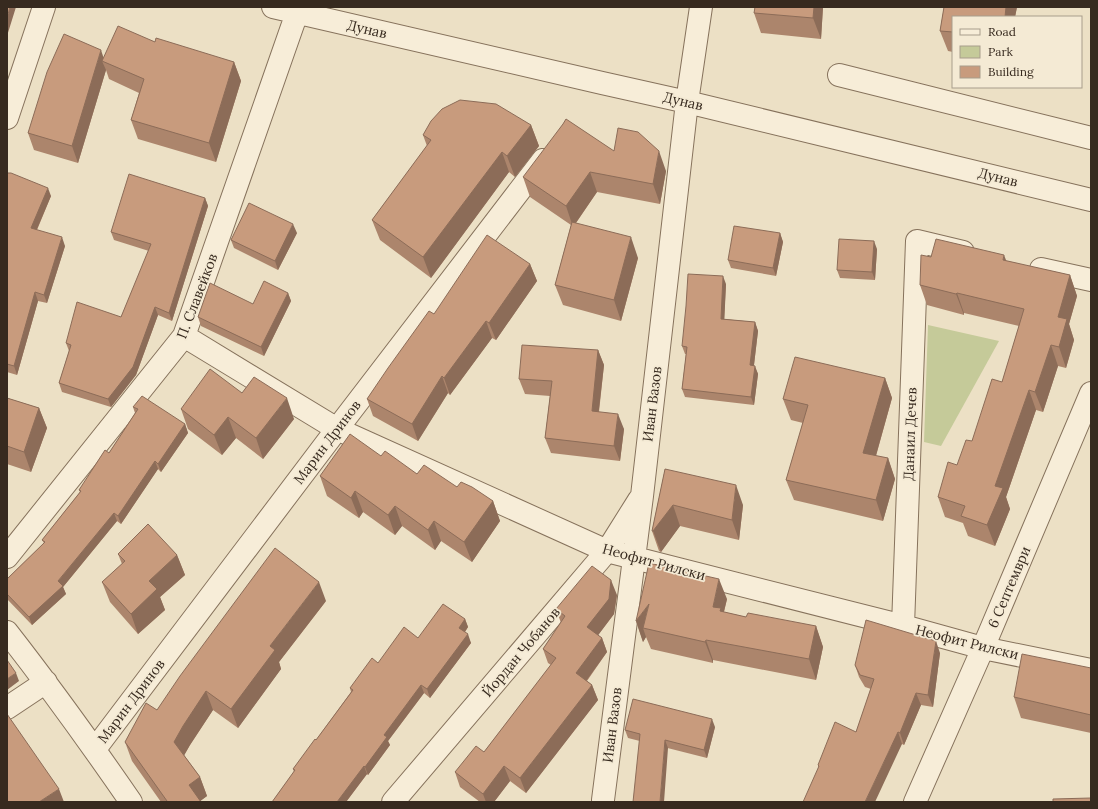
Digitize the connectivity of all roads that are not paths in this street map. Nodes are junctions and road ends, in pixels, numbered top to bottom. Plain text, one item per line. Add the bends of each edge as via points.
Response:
1 (44, 7) edge
2 (273, 7) edge
3 (701, 7) edge
4 (298, 10) edge
5 (839, 75) dead end
6 (687, 102) junction
7 (7, 118) edge
8 (1091, 138) edge
9 (556, 143) edge
10 (1091, 200) edge
11 (985, 256) edge
12 (1023, 265) edge
13 (1091, 280) edge
14 (184, 336) junction
15 (1091, 393) edge
16 (337, 429) junction
17 (642, 496) junction
18 (606, 551) junction
19 (7, 557) edge
20 (634, 558) junction
21 (903, 626) junction
22 (7, 632) edge
23 (983, 648) junction
24 (1091, 670) edge
25 (46, 682) junction
26 (7, 708) edge
27 (95, 749) junction
28 (603, 800) dead end
29 (131, 802) edge
30 (394, 802) edge
31 (915, 802) edge

1 - 7 street
2 - 4 street, Дунав
3 - 6 street, Иван Вазов
4 - 6 street, Дунав
4 - 14 street, П. Славейков
5 - 8 street
6 - 10 street, Дунав
6 - 17 street, Иван Вазов
9 - 16 street, Марин Дринов
11 - 21 street, Данаил Дечев via 917,241
12 - 13 street
14 - 16 street, Неофит Рилски
14 - 19 street, П. Славейков
15 - 23 street, 6 Септември
16 - 18 street, Неофит Рилски
16 - 27 street, Марин Дринов
17 - 18 street, Йордан Чобанов
17 - 20 street, Иван Вазов
18 - 20 street, Неофит Рилски
18 - 30 street, Йордан Чобанов
20 - 21 street, Неофит Рилски
20 - 28 street, Иван Вазов
21 - 23 street, Неофит Рилски
22 - 25 street
23 - 24 street, Неофит Рилски
23 - 31 street, 6 Септември
25 - 26 street
25 - 27 street
27 - 29 street

